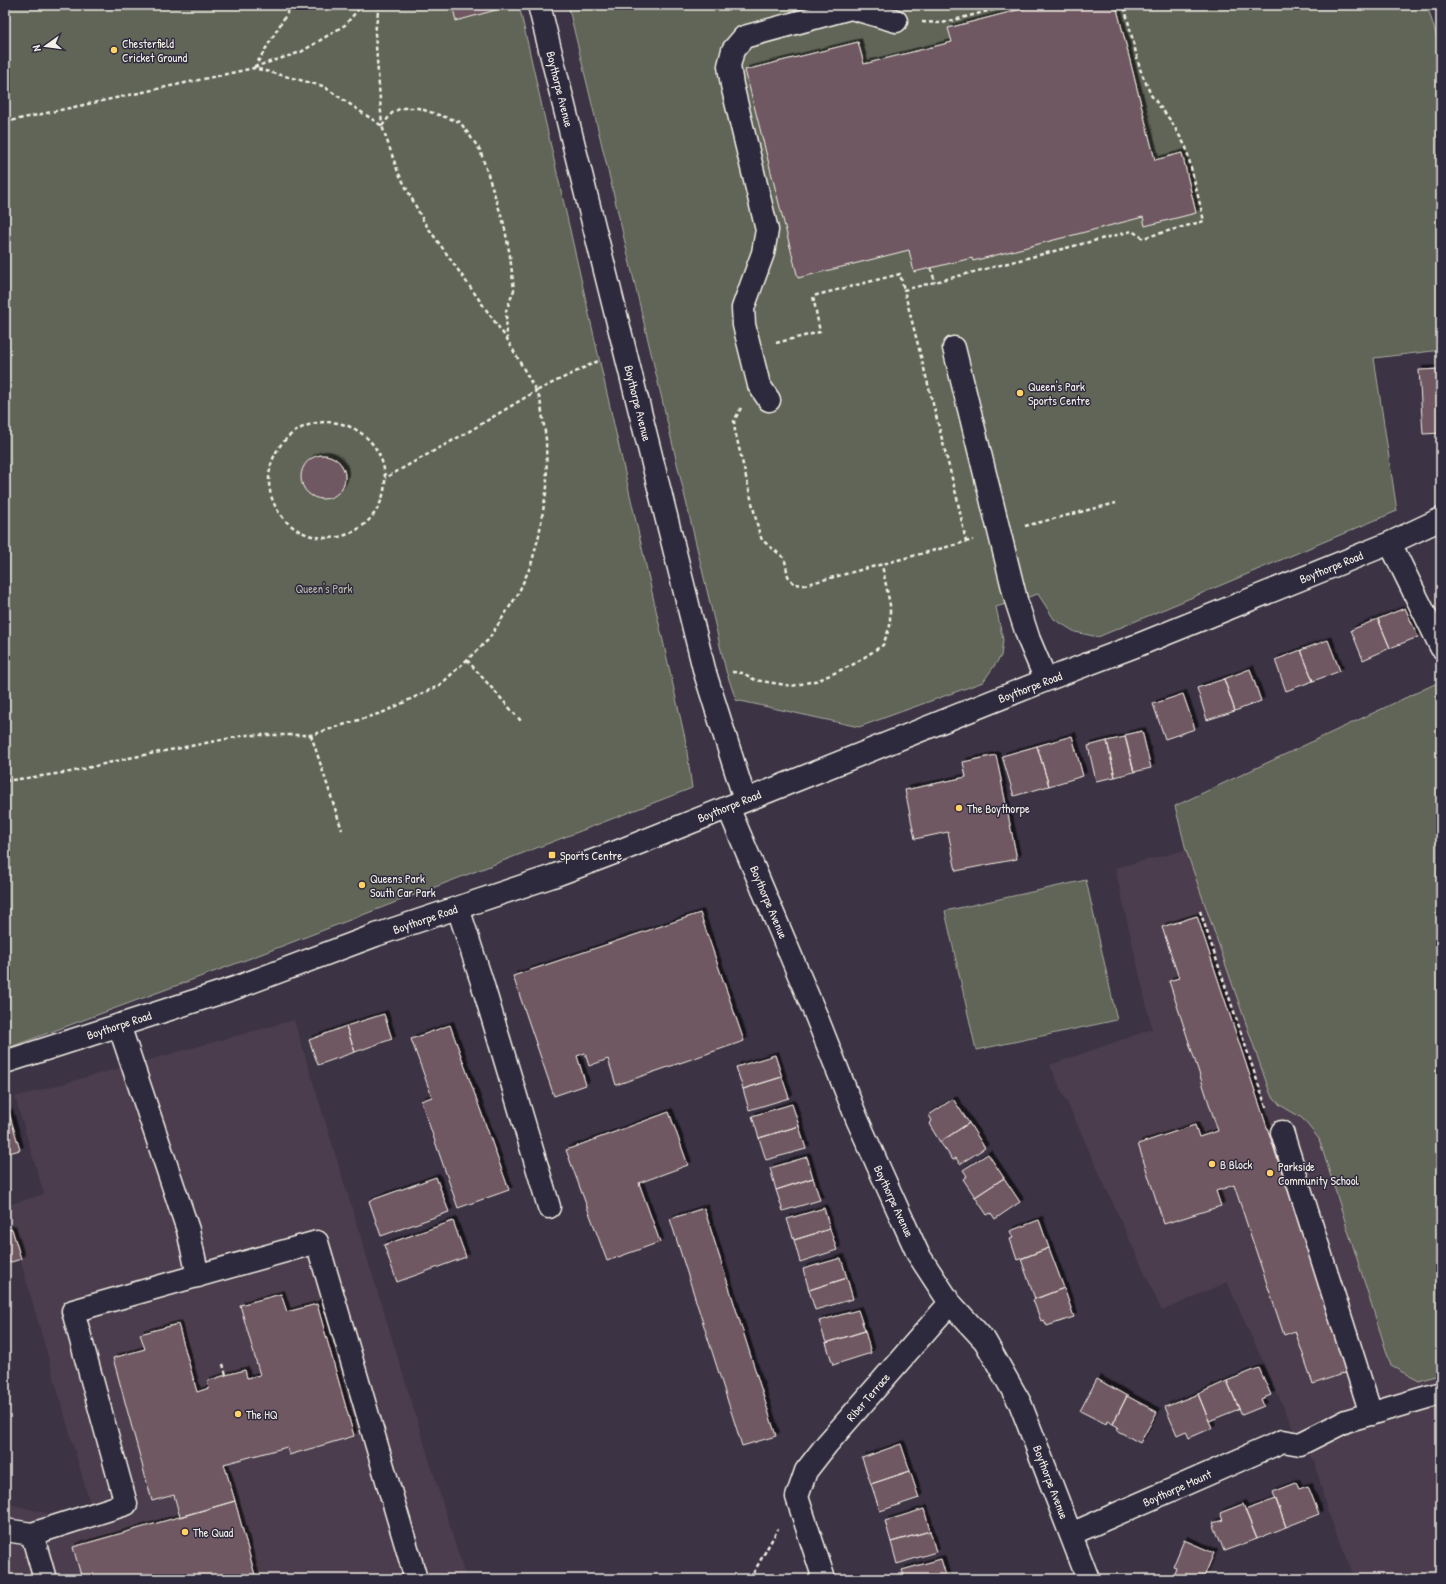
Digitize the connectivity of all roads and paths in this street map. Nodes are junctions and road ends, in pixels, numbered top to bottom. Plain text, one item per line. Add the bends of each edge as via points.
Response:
1 (292, 5) edge
2 (362, 5) edge
3 (379, 5) edge
4 (538, 5) edge
5 (1011, 5) edge
6 (1124, 5) edge
7 (896, 21) joint
8 (254, 68) junction
9 (5, 122) edge
10 (382, 126) junction
11 (931, 268) dead end
12 (935, 282) junction
13 (904, 290) junction
14 (507, 339) junction
15 (954, 348) dead end
16 (750, 349) junction
17 (626, 352) junction
18 (536, 392) junction
19 (769, 400) dead end
20 (743, 402) dead end
21 (385, 478) junction
22 (1116, 502) dead end
23 (1441, 519) edge
24 (1001, 540) junction
25 (966, 542) junction
26 (1390, 543) junction
27 (882, 564) junction
28 (1441, 647) edge
29 (467, 660) junction
30 (705, 673) junction
31 (1046, 680) junction
32 (521, 721) dead end
33 (311, 735) junction
34 (5, 776) edge
35 (10, 780) junction
36 (5, 782) edge
37 (737, 803) junction
38 (342, 830) dead end
39 (458, 908) junction
40 (1200, 911) dead end
41 (119, 1025) junction
42 (5, 1062) edge
43 (1282, 1132) joint
44 (549, 1207) dead end
45 (198, 1276) junction
46 (950, 1303) junction
47 (223, 1364) dead end
48 (226, 1375) dead end
49 (1441, 1393) edge
50 (1372, 1414) junction
51 (797, 1496) junction
52 (5, 1530) edge
53 (32, 1534) junction
54 (1071, 1534) junction
55 (45, 1579) edge
56 (416, 1579) edge
57 (750, 1579) edge
58 (824, 1579) edge
59 (1088, 1579) edge

1 - 8 path
2 - 8 path via 345,25 301,52
3 - 10 path via 375,33
4 - 17 street, Boythorpe Avenue
5 - 7 path via 942,23
6 - 12 path via 1140,69 1151,95 1171,121 1186,147 1204,221 1143,238 1132,231
7 - 16 street via 851,8 744,37 733,50 729,66 732,85 767,230 763,253 744,308 744,326
8 - 9 path
8 - 10 path via 323,86
10 - 14 path via 398,172 424,222
10 - 14 path via 392,113 402,108 418,108 460,122 480,150 504,224 510,256 514,290 506,311
11 - 12 path
12 - 13 path
13 - 16 path via 900,274 813,296 820,332
13 - 25 path
14 - 18 path
15 - 24 street
16 - 19 street via 759,385
17 - 18 path via 599,361
17 - 30 street, Boythorpe Avenue
18 - 21 path
18 - 29 path via 540,399 546,439 547,488 539,535 531,565 518,594 488,640
20 - 27 path via 734,421 735,431 762,540 783,557 788,576 794,584 804,585
21 - 21 path via 383,497 374,515 360,529 342,537 322,539 302,534 286,523 274,506 269,488 269,468 276,450 288,436 299,429 322,422 347,426 358,431 372,443 381,459
22 - 24 path via 1017,528 1019,535
23 - 26 street, Boythorpe Road
24 - 25 path via 983,544 981,538
24 - 31 street via 1016,600
25 - 27 path
26 - 28 street
26 - 31 street, Boythorpe Road via 1138,646
27 - 30 path via 890,605 890,626 883,645 854,664 819,680 792,686 755,680 743,673 732,671
29 - 32 path
29 - 33 path via 440,685 391,709
30 - 37 street, Boythorpe Avenue
31 - 37 street, Boythorpe Road
33 - 35 path via 247,735 70,772
33 - 38 path
34 - 35 path
35 - 36 path
37 - 39 street, Boythorpe Road via 553,876
37 - 46 street, Boythorpe Avenue via 857,1119 918,1254
39 - 41 street, Boythorpe Road via 376,935 235,988
39 - 44 street
40 - 43 path via 1270,1120
41 - 42 street, Boythorpe Road
41 - 45 street via 188,1230
43 - 50 street
45 - 53 street via 73,1311 126,1504
45 - 56 street via 317,1242
46 - 51 street, Riber Terrace via 827,1444 806,1471
46 - 54 street, Boythorpe Avenue via 985,1341 1020,1403
47 - 48 path
49 - 50 street
50 - 54 street, Boythorpe Mount via 1346,1421 1300,1444 1283,1441
51 - 57 path
51 - 58 street
52 - 53 street
53 - 55 street
54 - 59 street, Boythorpe Avenue

